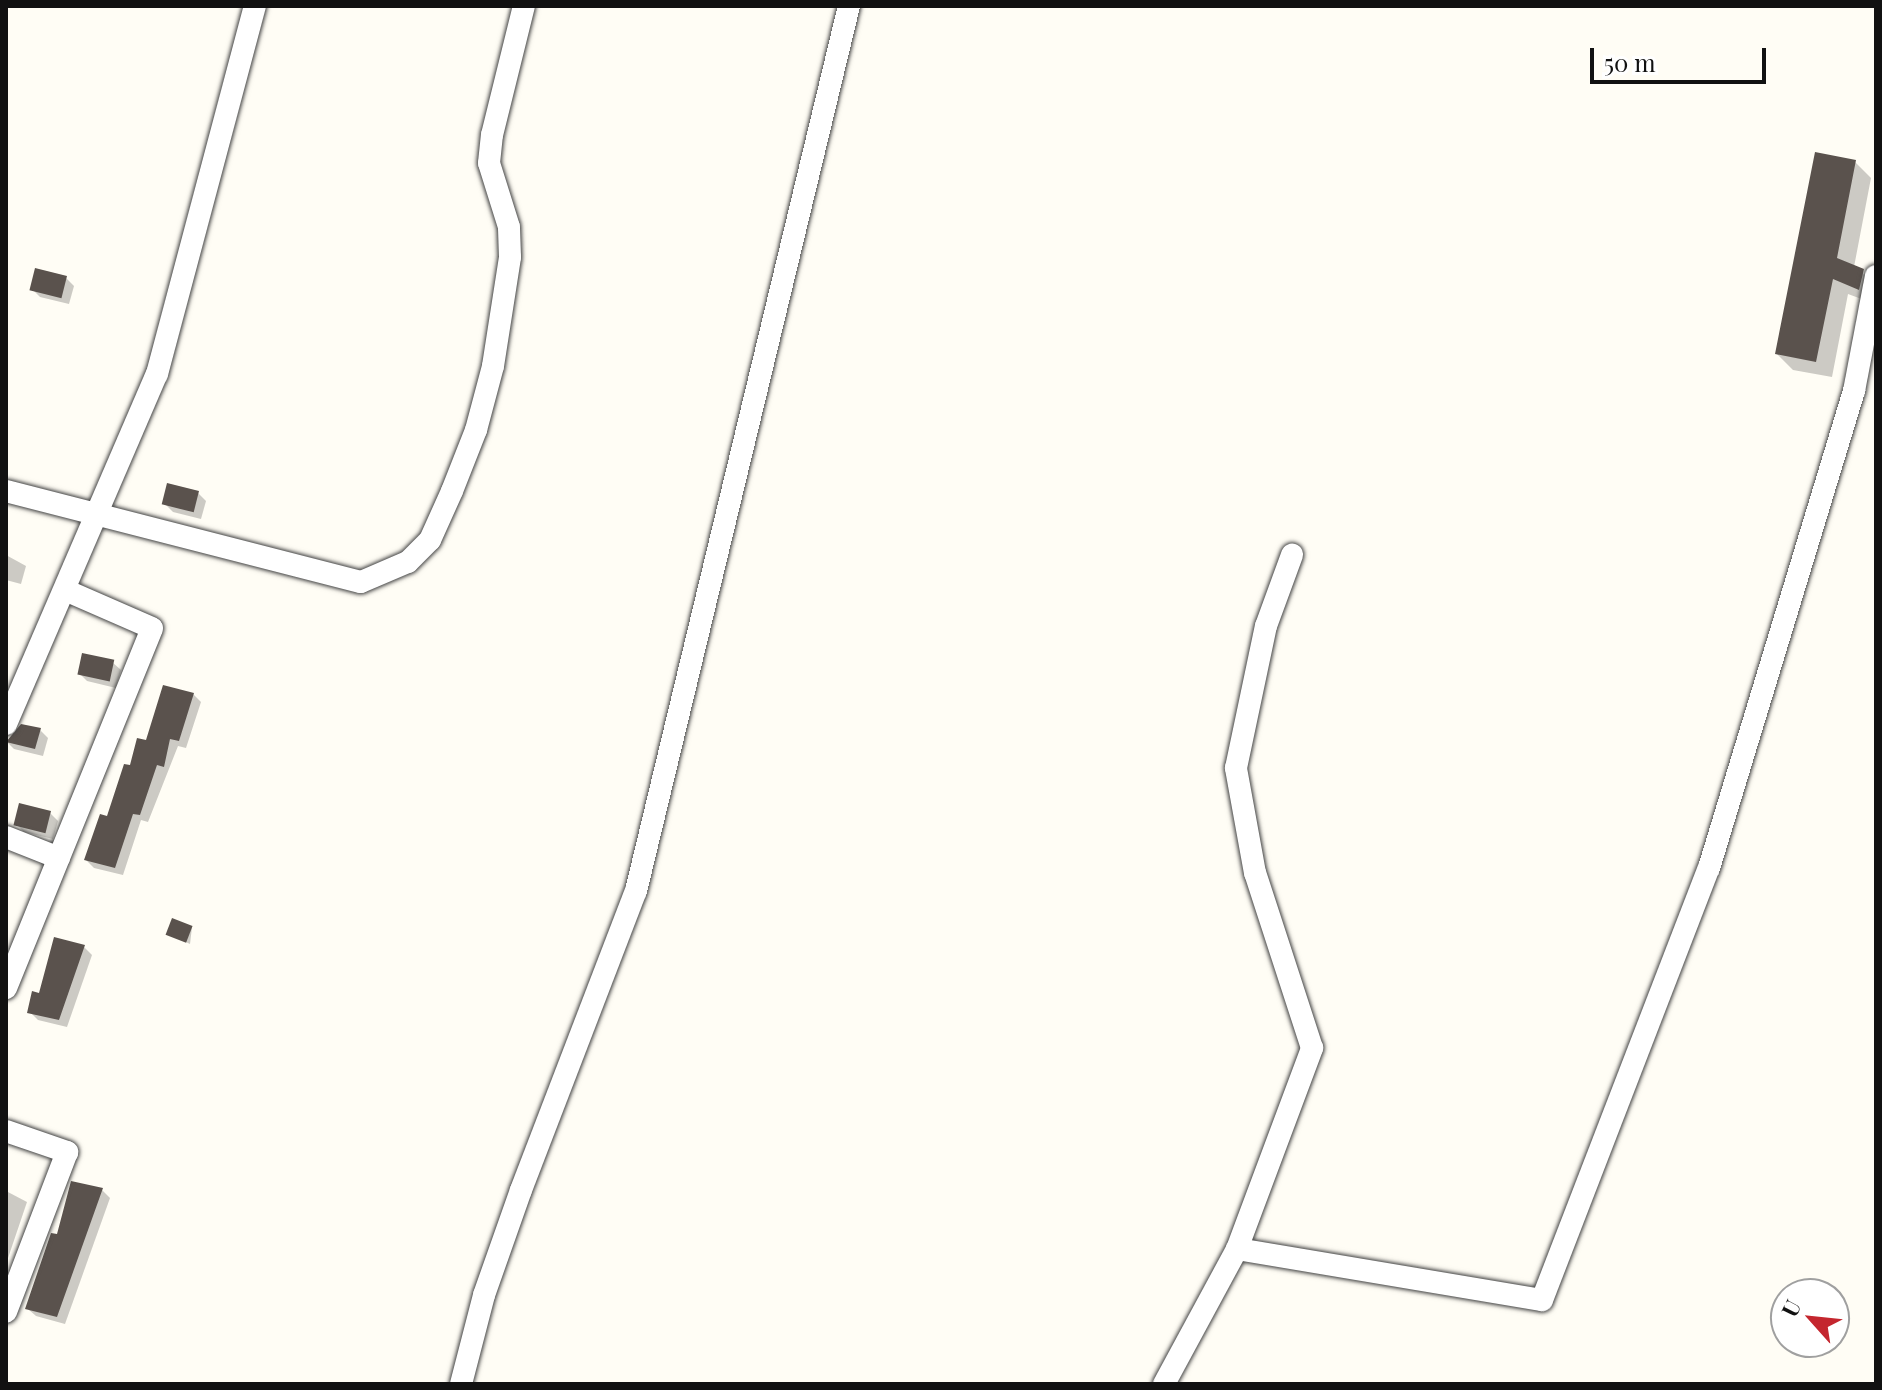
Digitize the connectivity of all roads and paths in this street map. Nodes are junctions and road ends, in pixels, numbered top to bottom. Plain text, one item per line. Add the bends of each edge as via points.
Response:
1 (255, 6) edge
2 (524, 6) edge
3 (849, 6) edge
4 (1876, 276) edge
5 (6, 491) edge
6 (98, 516) junction
7 (1292, 555) dead end
8 (65, 590) junction
9 (6, 724) edge
10 (6, 837) edge
11 (59, 858) junction
12 (6, 988) edge
13 (6, 1131) edge
14 (1237, 1249) junction
15 (6, 1312) edge
16 (461, 1384) edge
17 (1164, 1384) edge

1 - 6 street via 157,374
2 - 6 street via 490,149 496,191 509,227 510,257 495,353 476,430 430,540 389,574 361,582
3 - 16 street via 636,891 521,1190 484,1295
4 - 14 street via 1854,391 1709,868 1542,1300
5 - 6 street
6 - 8 street
7 - 14 street via 1266,626 1236,768 1255,873 1312,1048
8 - 9 street
8 - 11 street via 152,628
10 - 11 street
11 - 12 street
13 - 15 street via 67,1152
14 - 17 street

